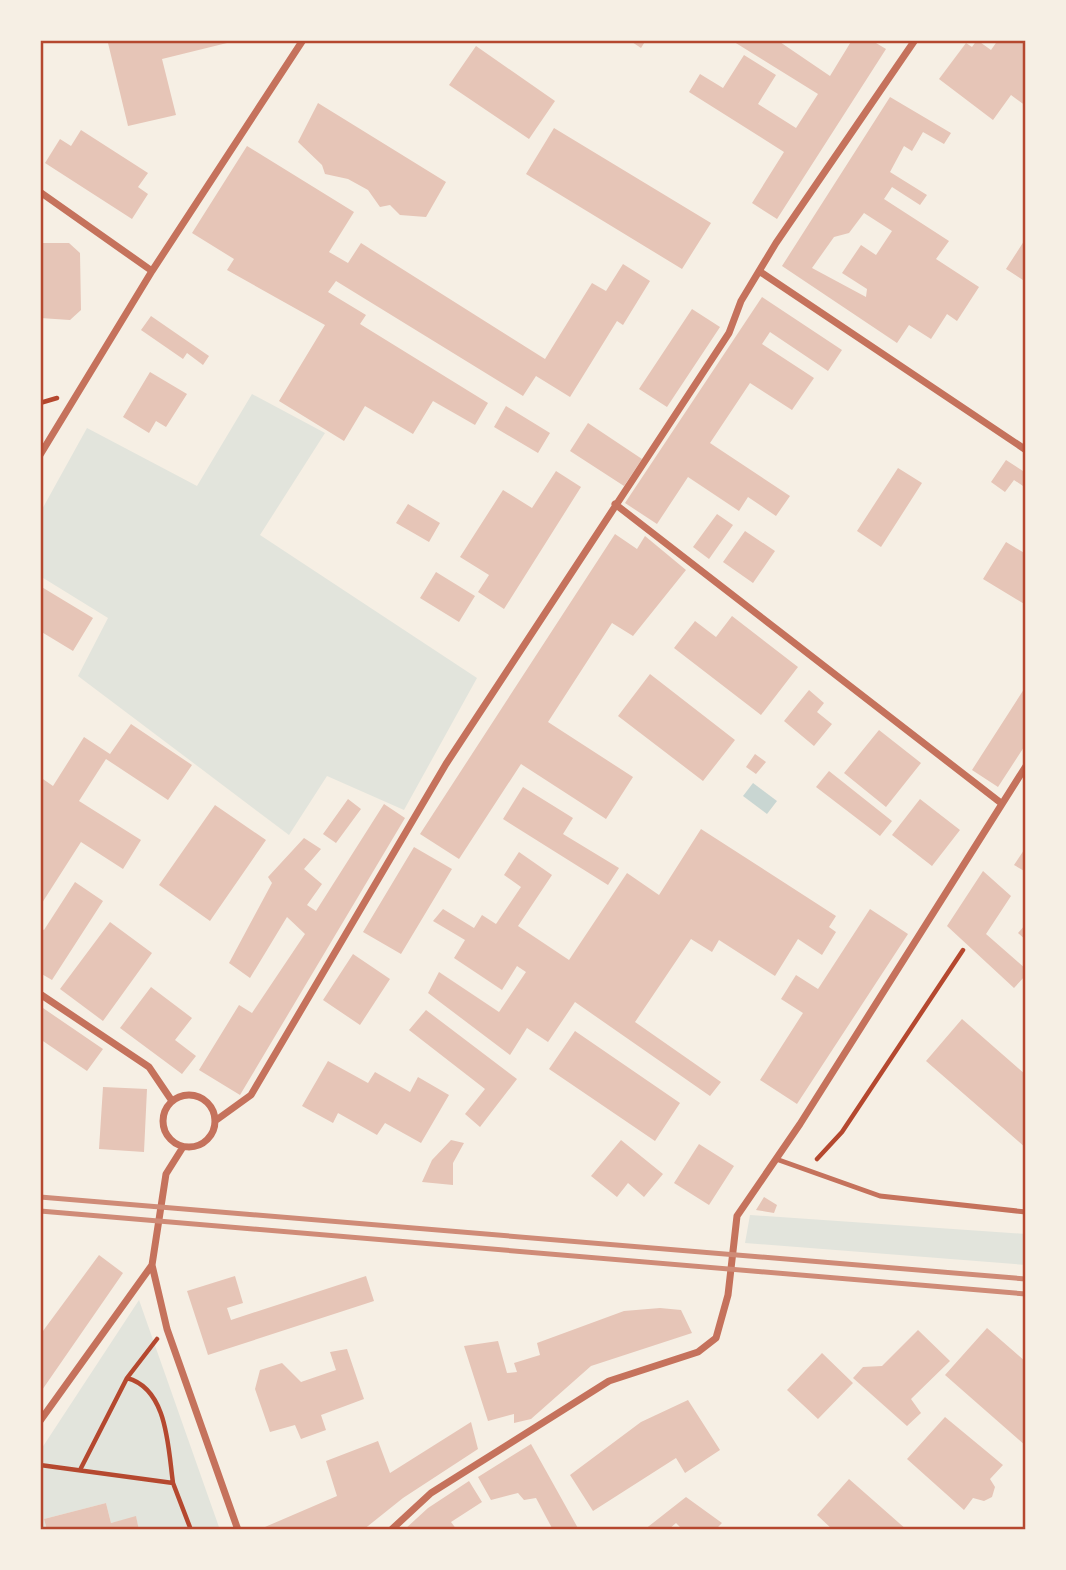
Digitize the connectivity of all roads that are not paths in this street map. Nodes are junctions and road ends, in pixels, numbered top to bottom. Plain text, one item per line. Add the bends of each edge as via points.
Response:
1 (303, 40) edge
2 (915, 40) edge
3 (40, 192) edge
4 (152, 271) junction
5 (759, 271) junction
6 (1026, 450) edge
7 (40, 455) edge
8 (615, 503) junction
9 (1026, 766) edge
10 (1000, 803) junction
11 (40, 994) edge
12 (172, 1101) junction
13 (215, 1121) junction
14 (183, 1147) junction
15 (776, 1159) junction
16 (1026, 1212) edge
17 (152, 1265) junction
18 (40, 1421) edge
19 (237, 1530) edge
20 (391, 1530) edge

1 - 4 street
2 - 5 street
3 - 4 street
4 - 7 street
5 - 6 street
5 - 8 street via 729,333
8 - 10 street
8 - 13 street via 446,764 251,1095
9 - 10 street
10 - 15 street
11 - 12 street via 149,1067
12 - 13 street via 198,1096 212,1108
12 - 14 street via 162,1124 170,1140
13 - 14 street via 209,1138 200,1145
14 - 17 street via 166,1174
15 - 16 lane via 880,1196
15 - 20 street via 737,1216 728,1295 716,1338 698,1352 609,1381 431,1493
17 - 18 street
17 - 19 street via 167,1329

